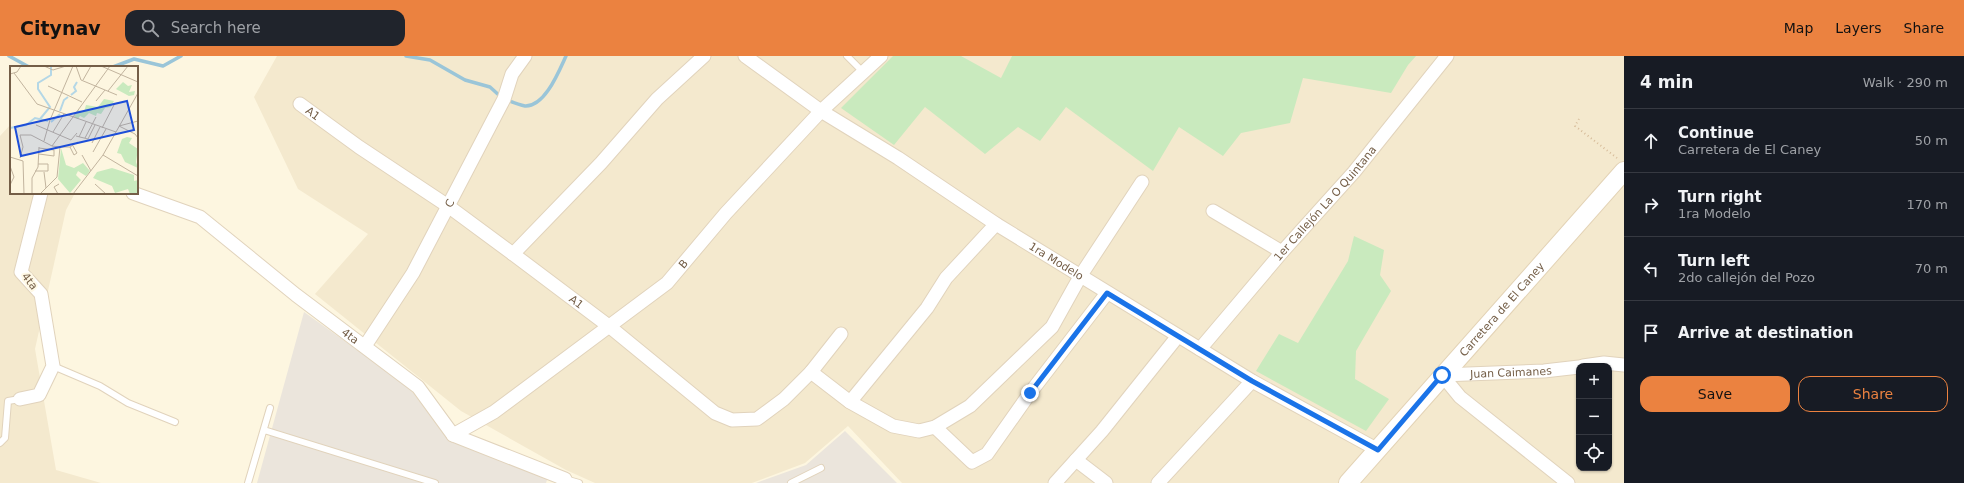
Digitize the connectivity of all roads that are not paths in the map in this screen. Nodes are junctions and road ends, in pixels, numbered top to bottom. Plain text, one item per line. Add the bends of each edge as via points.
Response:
1 (525, 56) edge
2 (704, 56) edge
3 (745, 56) edge
4 (847, 56) edge
5 (881, 56) edge
6 (1447, 56) edge
7 (864, 73) junction
8 (300, 104) dead end
9 (821, 111) junction
10 (1621, 165) edge
11 (1142, 182) dead end
12 (41, 194) edge
13 (136, 194) edge
14 (448, 206) junction
15 (1212, 211) dead end
16 (996, 224) junction
17 (1282, 252) junction
18 (513, 254) junction
19 (1081, 275) junction
20 (1107, 293) junction
21 (610, 327) junction
22 (841, 334) dead end
23 (1178, 336) junction
24 (365, 346) junction
25 (1200, 349) junction
26 (1612, 364) edge
27 (1624, 365) edge
28 (53, 366) junction
29 (1576, 366) edge
30 (812, 372) junction
31 (1442, 375) junction
32 (1252, 381) junction
33 (20, 399) joint
34 (850, 402) junction
35 (270, 408) dead end
36 (175, 422) dead end
37 (935, 427) junction
38 (264, 430) junction
39 (454, 435) junction
40 (0, 442) edge
41 (1378, 450) junction
42 (1076, 460) junction
43 (821, 468) dead end
44 (564, 481) edge
45 (248, 483) edge
46 (435, 483) edge
47 (579, 483) edge
48 (791, 483) edge
49 (1056, 483) edge
50 (1106, 483) edge
51 (1158, 483) edge
52 (1348, 483) edge
53 (1568, 483) edge

1 - 14 street, C via 512,74 504,99
2 - 18 street via 657,99 601,163
3 - 9 street, 1ra Modelo
4 - 7 lane
5 - 7 street, B
6 - 17 street, 1er Callejón La O Quintana via 1354,172
7 - 9 street, B
8 - 14 street, A1
9 - 16 street, 1ra Modelo via 898,158
9 - 21 street, B via 726,213 667,283
10 - 31 main road, Carretera de El Caney
11 - 19 street
12 - 28 street, 4ta via 21,272 41,294
13 - 24 street, 4ta via 200,217 296,295
14 - 18 street, A1
14 - 24 street, C via 413,273
15 - 17 street
16 - 19 street, 1ra Modelo
16 - 34 street via 946,278 927,308
17 - 25 street, 1er Callejón La O Quintana
18 - 21 street, A1
19 - 20 street, 1ra Modelo
19 - 37 street via 1052,327 970,406
20 - 23 street, 1ra Modelo
20 - 37 street via 987,454 972,462
21 - 30 street, A1 via 715,413 732,420 757,418 784,399
21 - 39 street, B via 494,412
22 - 30 street, A1
23 - 25 street, 1ra Modelo
23 - 42 street
24 - 39 street, 4ta via 418,387
25 - 32 street, 1ra Modelo
26 - 27 street
28 - 33 street via 39,395
28 - 36 lane via 128,403
29 - 31 street, Juan Caimanes via 1544,371
30 - 34 street
31 - 41 main road, Carretera de El Caney
31 - 53 street via 1460,397
32 - 41 street, 1ra Modelo
32 - 51 street
33 - 40 lane via 8,401 5,438
34 - 37 street via 893,426 919,431
35 - 38 lane
38 - 45 lane
38 - 46 lane
39 - 44 street
41 - 52 main road, Carretera de El Caney
42 - 49 street
42 - 50 street
43 - 48 lane
44 - 47 lane

